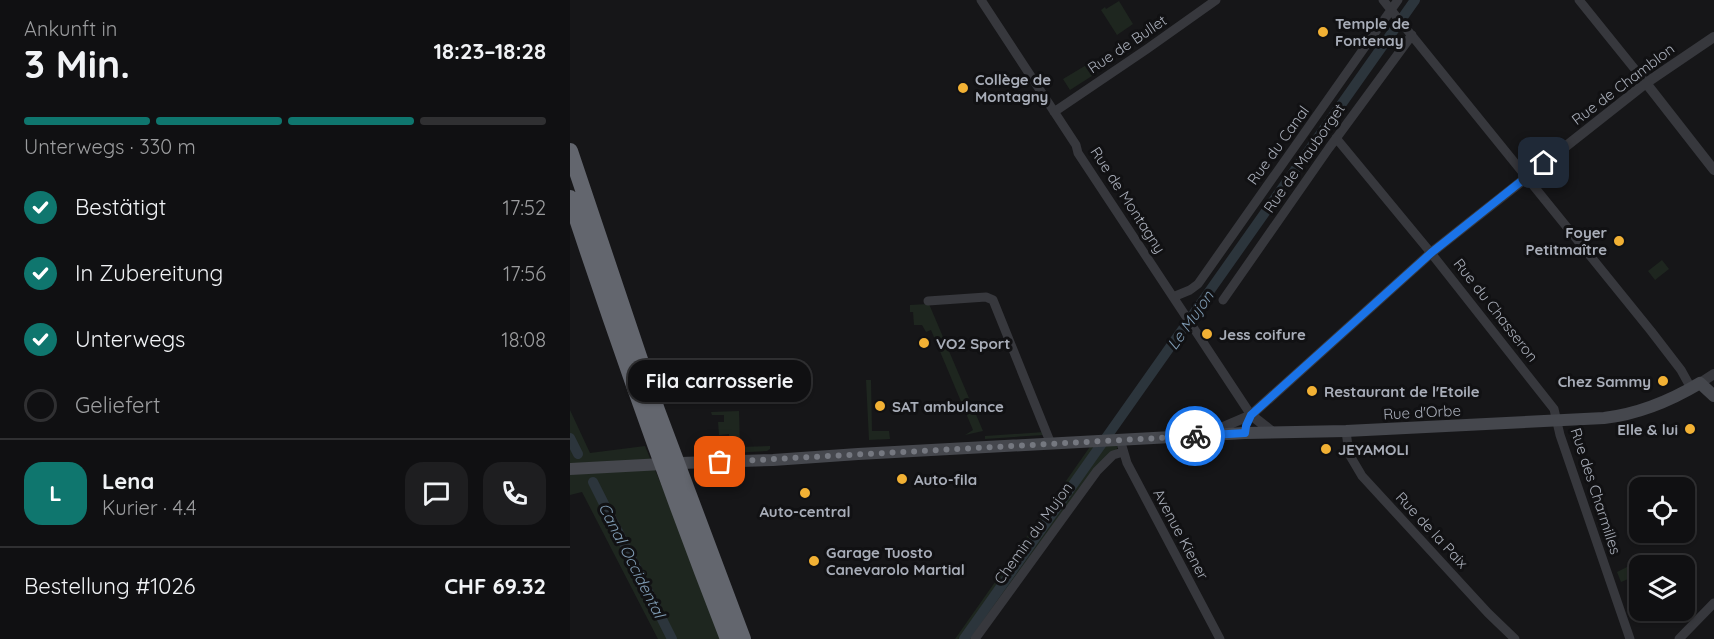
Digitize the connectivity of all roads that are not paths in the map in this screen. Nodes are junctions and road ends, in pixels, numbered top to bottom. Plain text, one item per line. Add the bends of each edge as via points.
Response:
1 (981, 0) edge
2 (1216, 0) edge
3 (1383, 0) edge
4 (1398, 0) edge
5 (1579, 0) edge
6 (1393, 12) junction
7 (1409, 32) junction
8 (1714, 37) edge
9 (1646, 83) junction
10 (1054, 112) junction
11 (1336, 138) junction
12 (570, 151) edge
13 (1714, 170) edge
14 (1526, 177) junction
15 (570, 198) edge
16 (1431, 253) junction
17 (1173, 297) junction
18 (1222, 300) dead end
19 (928, 301) dead end
20 (1714, 374) edge
21 (1696, 385) junction
22 (1714, 396) edge
23 (1251, 415) junction
24 (1557, 421) junction
25 (1346, 431) junction
26 (1245, 433) junction
27 (1274, 433) junction
28 (1202, 436) junction
29 (1051, 444) junction
30 (1120, 444) junction
31 (580, 469) edge
32 (1714, 603) edge
33 (728, 639) edge
34 (743, 639) edge
35 (975, 639) edge
36 (1220, 639) edge
37 (1515, 639) edge
38 (1630, 639) edge
39 (1679, 639) edge

1 - 10 street, Rue de Montagny
2 - 10 street, Rue de Bullet
3 - 6 street
4 - 6 street, Rue du Canal
5 - 9 street
6 - 7 street
6 - 17 street, Rue du Canal via 1198,284
7 - 11 street, Rue de Mauborget
7 - 14 street
8 - 9 street, Rue de Chamblon
9 - 13 street
9 - 14 street, Rue de Chamblon
10 - 17 street, Rue de Montagny
11 - 16 street, Rue du Chasseron
11 - 18 street, Rue de Mauborget
12 - 34 highway, bridge via 657,410
14 - 16 street, Rue de Chamblon
14 - 21 street
15 - 33 highway, bridge via 651,435
16 - 23 street, Rue de Chamblon
16 - 24 street, Rue du Chasseron via 1550,403
17 - 23 street, Rue de Montagny
19 - 29 street via 986,297 993,300
20 - 21 street, Rue d'Orbe
21 - 22 main road
21 - 24 main road, Rue d'Orbe via 1627,414
23 - 26 street, Rue de Chamblon
23 - 27 street
23 - 28 street, Rue de Chamblon
24 - 25 main road, Rue d'Orbe
24 - 38 street, Rue des Charmilles
25 - 27 main road, Rue d'Orbe
25 - 37 street, Rue de la Paix via 1349,454 1362,476
26 - 27 main road, Rue d'Orbe
26 - 28 main road, Rue d'Orbe
28 - 30 main road, Rue d'Orbe
29 - 30 main road, Rue d'Orbe
29 - 31 main road, Rue d'Orbe
30 - 35 street, Chemin du Mujon via 1096,471
30 - 36 street, Avenue Kiener
32 - 39 street

